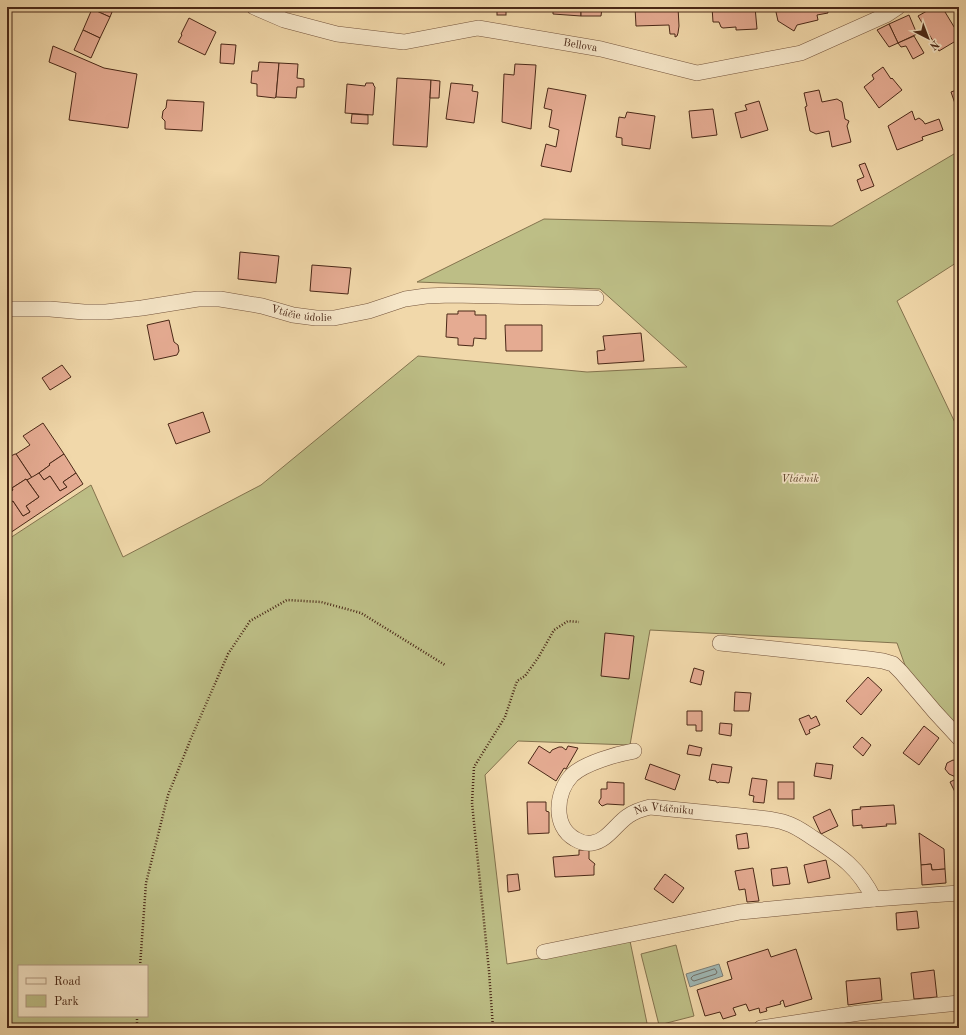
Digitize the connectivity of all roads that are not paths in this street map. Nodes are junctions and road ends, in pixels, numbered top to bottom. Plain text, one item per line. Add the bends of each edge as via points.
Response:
1 (254, 7) edge
2 (898, 7) edge
3 (596, 298) dead end
4 (7, 309) edge
5 (720, 643) dead end
6 (959, 738) edge
7 (634, 751) dead end
8 (959, 893) edge
9 (874, 899) junction
10 (544, 952) dead end
11 (959, 1003) edge
12 (761, 1028) edge

1 - 2 street, Bellova via 284,20 337,34 404,42 478,28 601,49 697,73 801,54
3 - 4 street, Vtáčie údolie via 426,296 405,299 358,314 330,318 293,315 262,306 220,299 198,299 106,312
5 - 6 street via 869,659 893,664
7 - 9 street, Na Vtáčniku via 617,754 581,769 566,782 560,794 559,806 563,827 570,836 590,844 600,841 628,816 650,807 785,822 842,858 861,876
8 - 9 street
9 - 10 street via 740,912
11 - 12 street via 859,1013

